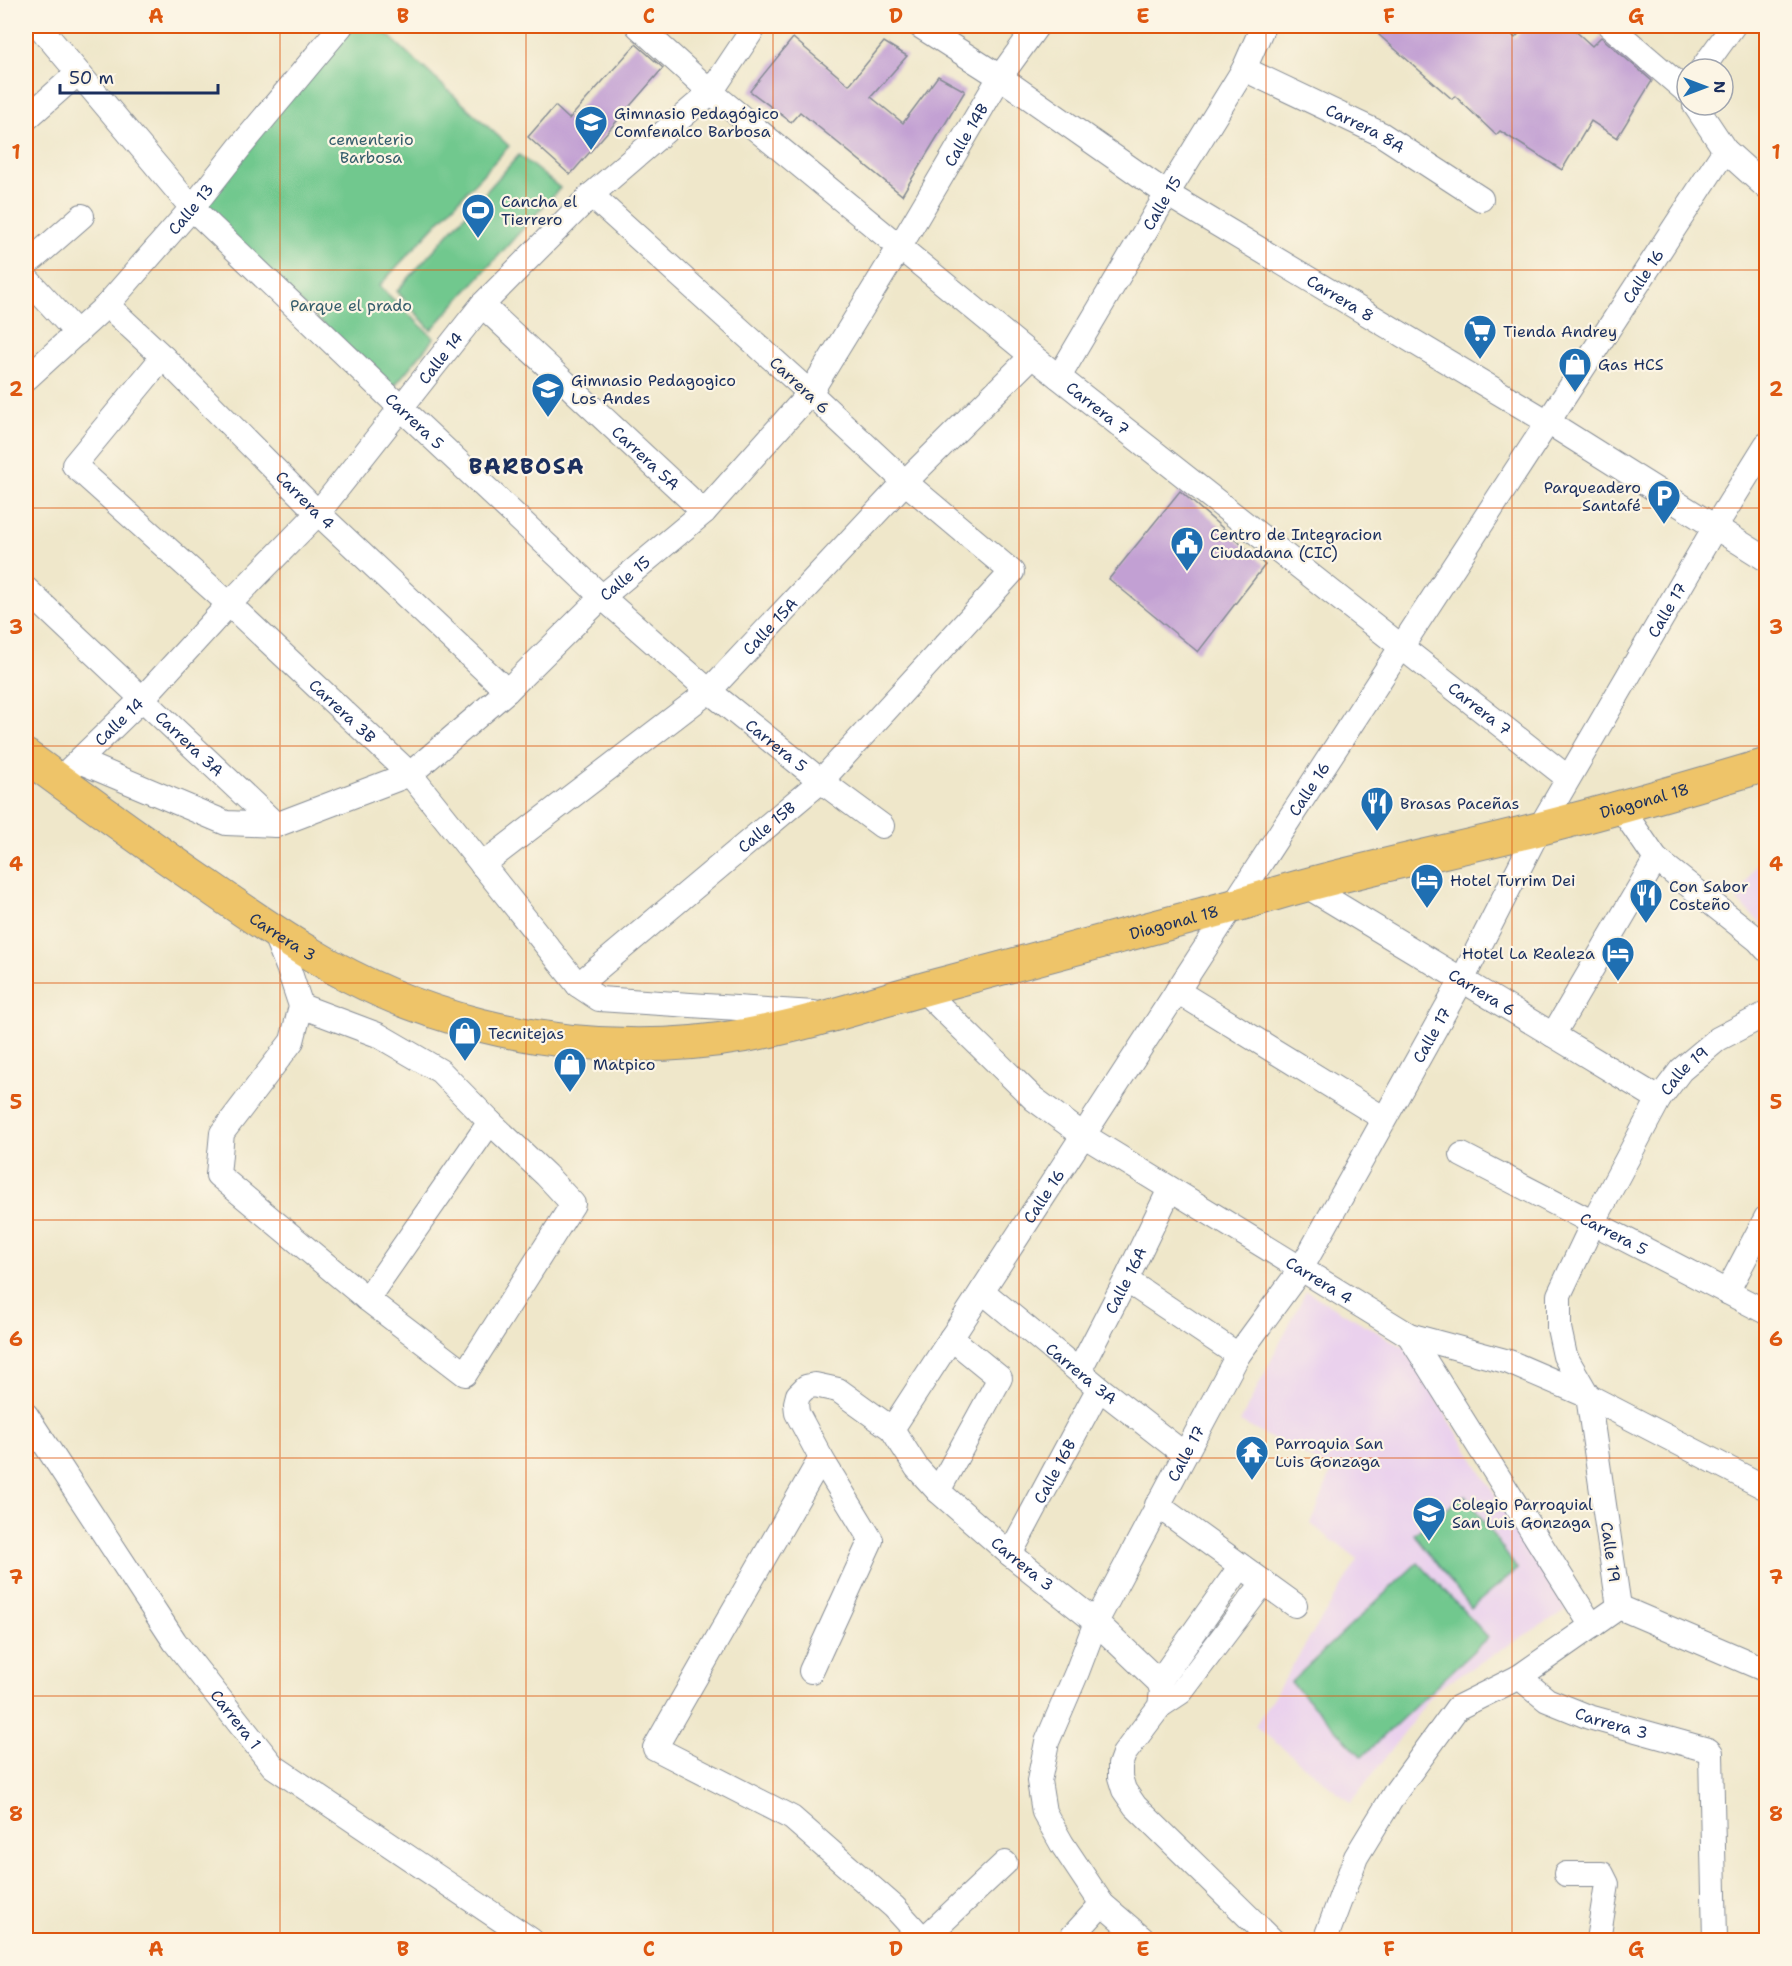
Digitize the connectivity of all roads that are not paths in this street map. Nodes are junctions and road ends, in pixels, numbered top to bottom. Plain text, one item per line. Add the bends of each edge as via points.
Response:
1 (39, 26) edge
2 (341, 26) edge
3 (638, 26) edge
4 (755, 26) edge
5 (920, 26) edge
6 (1037, 26) edge
7 (1263, 26) edge
8 (1610, 26) edge
9 (1734, 26) edge
10 (1711, 57) edge
11 (1244, 69) junction
12 (78, 72) junction
13 (1000, 77) junction
14 (1675, 83) edge
15 (711, 92) junction
16 (1703, 117) edge
17 (26, 119) edge
18 (1725, 150) junction
19 (1767, 187) edge
20 (1167, 194) junction
21 (591, 195) junction
22 (1481, 199) dead end
23 (192, 208) junction
24 (82, 216) dead end
25 (899, 248) junction
26 (26, 263) edge
27 (26, 278) edge
28 (107, 305) junction
29 (482, 305) junction
30 (77, 333) junction
31 (1032, 356) junction
32 (163, 357) junction
33 (1059, 377) junction
34 (26, 379) edge
35 (810, 393) junction
36 (401, 408) junction
37 (1548, 422) junction
38 (1767, 445) edge
39 (905, 482) junction
40 (704, 512) junction
41 (318, 513) junction
42 (1715, 527) junction
43 (1767, 559) edge
44 (1012, 572) joint
45 (26, 589) edge
46 (602, 597) junction
47 (229, 604) junction
48 (1401, 648) junction
49 (709, 691) junction
50 (507, 692) junction
51 (143, 698) junction
52 (26, 756) edge
53 (1767, 765) edge
54 (69, 770) junction
55 (410, 774) junction
56 (1568, 778) junction
57 (821, 781) junction
58 (1620, 807) junction
59 (276, 825) junction
60 (882, 826) dead end
61 (1539, 829) junction
62 (1656, 859) junction
63 (482, 865) junction
64 (1305, 885) junction
65 (1232, 907) junction
66 (273, 930) junction
67 (1767, 949) edge
68 (1462, 980) junction
69 (578, 985) junction
70 (922, 989) junction
71 (1177, 991) junction
72 (301, 1006) junction
73 (834, 1014) junction
74 (1766, 1015) edge
75 (1553, 1035) junction
76 (576, 1043) joint
77 (1659, 1099) junction
78 (1383, 1118) junction
79 (490, 1122) junction
80 (1083, 1135) junction
81 (1462, 1155) dead end
82 (1170, 1189) junction
83 (1767, 1218) edge
84 (1593, 1223) junction
85 (1300, 1269) junction
86 (1126, 1280) junction
87 (981, 1291) junction
88 (1727, 1292) junction
89 (367, 1299) junction
90 (1767, 1312) edge
91 (1409, 1335) junction
92 (951, 1338) junction
93 (1239, 1355) junction
94 (1079, 1371) junction
95 (1099, 1388) junction
96 (1587, 1396) junction
97 (26, 1415) edge
98 (892, 1429) junction
99 (1184, 1454) junction
100 (821, 1458) junction
101 (1767, 1488) edge
102 (938, 1491) junction
103 (1157, 1505) junction
104 (1010, 1554) junction
105 (1241, 1566) junction
106 (1264, 1582) junction
107 (1295, 1605) dead end
108 (1619, 1606) junction
109 (1095, 1622) junction
110 (1592, 1626) junction
111 (1767, 1670) edge
112 (811, 1671) dead end
113 (1519, 1677) junction
114 (1160, 1693) junction
115 (1005, 1863) dead end
116 (1566, 1874) dead end
117 (1102, 1904) junction
118 (923, 1940) edge
119 (531, 1941) edge
120 (1069, 1941) edge
121 (1144, 1941) edge
122 (1272, 1941) edge
123 (1325, 1941) edge
124 (1598, 1941) edge
125 (1715, 1941) edge

1 - 12 street, Carrera 5
2 - 23 street, Calle 13
3 - 15 street, Carrera 7
4 - 15 street, Calle 14
5 - 13 street, Carrera 8
6 - 13 street, Calle 14B
7 - 11 street, Calle 15
8 - 14 street
9 - 10 street
11 - 20 street, Calle 15
11 - 22 street, Carrera 8A via 1381,134
12 - 17 street
12 - 23 street, Carrera 5
13 - 20 street, Carrera 8
13 - 25 street, Calle 14B
15 - 21 street, Calle 14
15 - 25 street, Carrera 7
16 - 18 street
18 - 19 street
18 - 37 street, Calle 16
20 - 33 street, Calle 15
20 - 37 street, Carrera 8
21 - 29 street, Calle 14
21 - 35 street, Carrera 6
23 - 28 street, Calle 13
23 - 36 street, Carrera 5
24 - 26 street
25 - 31 street, Carrera 7
25 - 35 street, Calle 15
27 - 30 street
28 - 30 street, Calle 13
28 - 32 street, Carrera 4
29 - 36 street, Calle 14
29 - 40 street, Carrera 5A
30 - 34 street, Calle 13
31 - 33 street, Carrera 7
31 - 39 street, Calle 15A
32 - 41 street, Carrera 4
32 - 47 street, Carrera 3B via 74,465
33 - 48 street, Carrera 7
35 - 39 street, Carrera 6
35 - 40 street, Calle 15
36 - 41 street, Calle 14
36 - 46 street, Carrera 5
37 - 42 street, Carrera 8
37 - 48 street, Calle 16
38 - 42 street, Calle 17
39 - 44 street, Carrera 6
39 - 49 street, Calle 15A
40 - 46 street, Calle 15
41 - 47 street, Calle 14
41 - 50 street, Carrera 4
42 - 43 street, Carrera 8
42 - 56 street, Calle 17
44 - 57 street, Calle 15B
45 - 51 street, Carrera 3A
46 - 49 street, Carrera 5
46 - 50 street, Calle 15
47 - 51 street, Calle 14
47 - 55 street, Carrera 3B
48 - 56 street, Carrera 7
48 - 65 street, Calle 16
49 - 57 street, Carrera 5
49 - 63 street, Calle 15A
50 - 55 street, Calle 15
51 - 54 street, Calle 14
51 - 59 street, Carrera 3A
52 - 54 main road, Carrera 3
53 - 58 main road, Diagonal 18
54 - 59 street via 226,824
54 - 66 main road, Carrera 3 via 167,858
55 - 59 street, Calle 15
55 - 63 street, Carrera 3B
56 - 61 street, Calle 17
57 - 60 street, Carrera 5
57 - 69 street, Calle 15B
58 - 61 main road, Diagonal 18
58 - 62 street
61 - 64 main road, Diagonal 18
61 - 68 street, Calle 17
62 - 67 street
62 - 75 street
63 - 69 street, Carrera 3B
64 - 65 main road, Diagonal 18
64 - 68 street, Carrera 6
65 - 70 main road, Diagonal 18
65 - 71 street, Calle 16
66 - 72 street
66 - 76 main road, Carrera 3 via 350,976 434,1011 499,1029
68 - 75 street, Carrera 6
68 - 78 street, Calle 17
69 - 73 street via 599,999
70 - 73 main road, Diagonal 18
70 - 80 street, Carrera 4 via 1034,1099
71 - 78 street
71 - 80 street, Calle 16
72 - 79 street via 378,1035 440,1071
72 - 89 street via 292,1041 222,1134 218,1175
73 - 76 main road, Diagonal 18 via 746,1036 701,1042
74 - 77 street, Calle 19 via 1718,1038 1681,1070
75 - 77 street, Carrera 6
77 - 84 street, Calle 19
78 - 85 street, Calle 17
79 - 89 street
79 - 89 street via 573,1204 465,1374
80 - 82 street, Carrera 4
80 - 87 street, Calle 16
81 - 84 street, Carrera 5
82 - 85 street, Carrera 4
82 - 86 street, Calle 16A
83 - 88 street
84 - 88 street, Carrera 5
84 - 96 street, Calle 19 via 1559,1295 1559,1328 1565,1356
85 - 91 street, Carrera 4
85 - 93 street, Calle 17
86 - 93 street
86 - 94 street, Calle 16A
87 - 92 street, Calle 16
87 - 94 street, Carrera 3A
88 - 90 street, Carrera 5
91 - 96 street, Carrera 4 via 1509,1362
91 - 110 street
92 - 98 street, Calle 16
92 - 102 street via 1000,1378
93 - 99 street, Calle 17
94 - 95 street, Carrera 3A
95 - 99 street, Carrera 3A
95 - 104 street, Calle 16B
96 - 101 street, Carrera 4
96 - 108 street, Calle 19
97 - 119 street, Carrera 1 via 175,1642 273,1766
98 - 100 street via 837,1390 806,1387 798,1395 797,1413
98 - 102 street, Carrera 3 via 917,1468
99 - 103 street, Calle 17
100 - 112 street via 871,1540
100 - 118 street via 655,1748 792,1818 894,1908
102 - 104 street, Carrera 3
103 - 105 street
103 - 109 street, Calle 17
104 - 109 street, Carrera 3
105 - 106 street
105 - 114 street
106 - 107 street
106 - 114 street via 1181,1692
108 - 110 street, Calle 19
108 - 111 street
109 - 114 street, Carrera 3
109 - 117 street, Calle 17 via 1047,1742 1039,1781 1044,1812
110 - 113 street, Calle 19
113 - 123 street, Calle 19 via 1457,1708 1408,1774 1356,1857
113 - 125 street, Carrera 3 via 1547,1700 1711,1753
114 - 122 street via 1124,1754 1120,1765 1124,1790 1135,1806
115 - 118 street
116 - 124 street via 1602,1874 1607,1884
117 - 120 street
117 - 121 street, Calle 17

